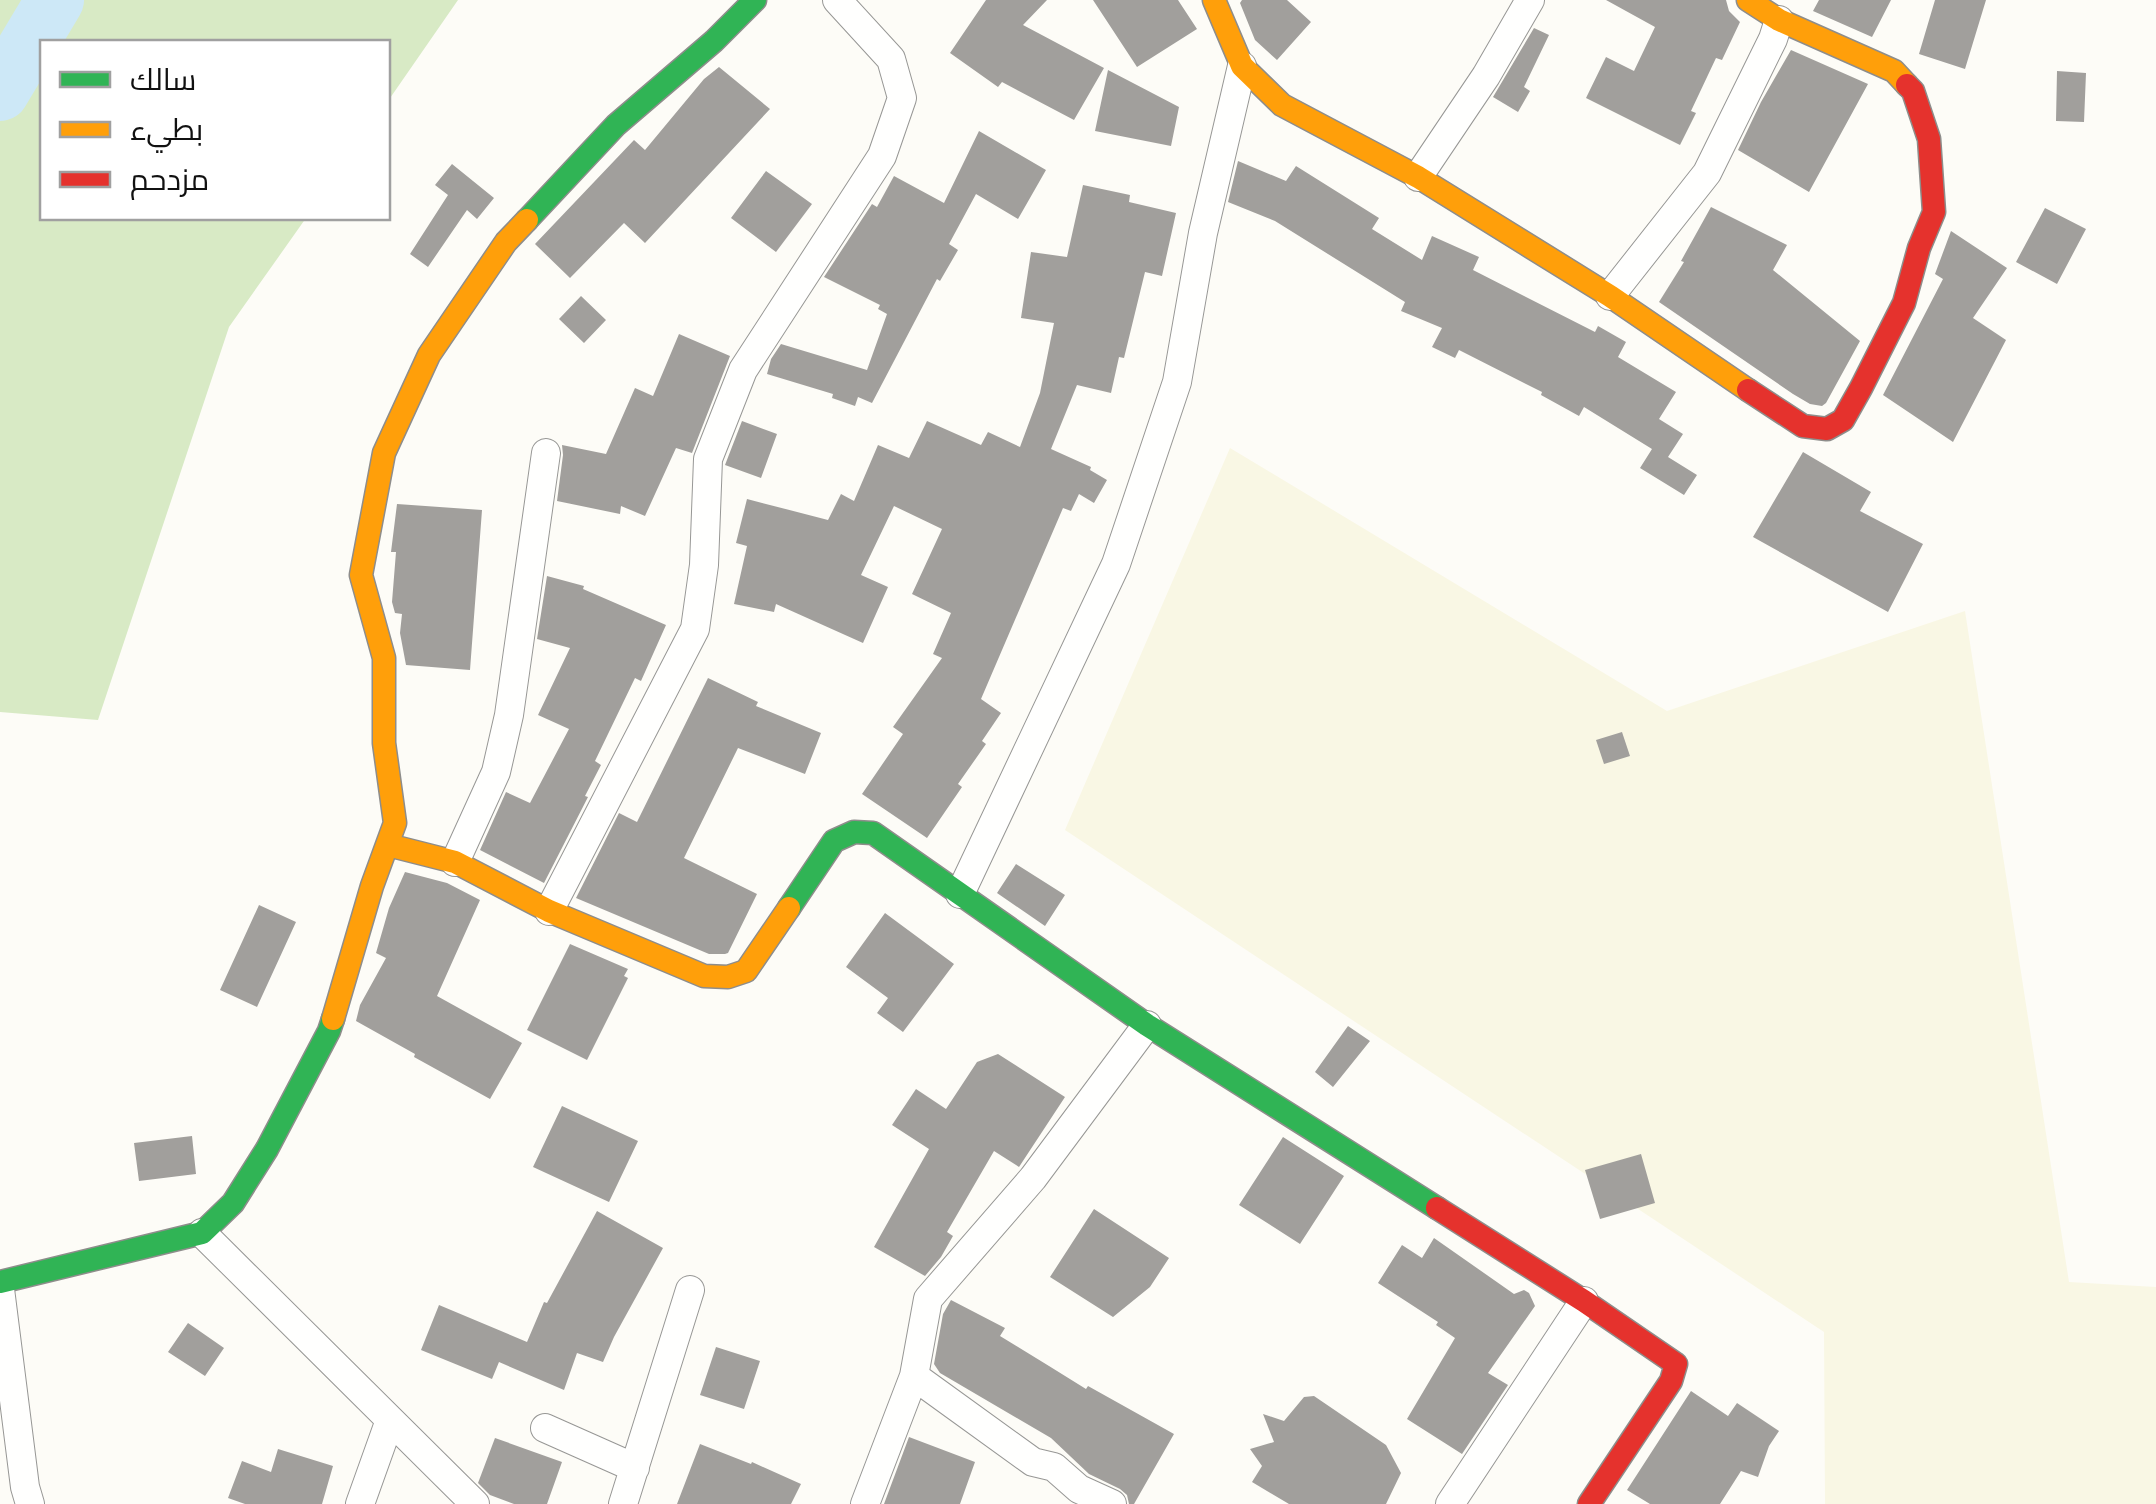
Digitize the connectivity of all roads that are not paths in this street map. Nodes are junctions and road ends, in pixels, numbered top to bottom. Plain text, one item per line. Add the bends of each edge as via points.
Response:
1 (755, 0) edge
2 (837, 0) edge
3 (1214, 0) edge
4 (1530, 0) edge
5 (1748, 0) edge
6 (1779, 20) junction
7 (1242, 66) junction
8 (1418, 177) junction
9 (1610, 296) junction
10 (546, 454) dead end
11 (388, 845) junction
12 (455, 862) junction
13 (960, 894) junction
14 (549, 911) junction
15 (1146, 1024) junction
16 (202, 1233) junction
17 (0, 1286) edge
18 (690, 1290) dead end
19 (1584, 1300) junction
20 (914, 1376) junction
21 (390, 1420) junction
22 (545, 1428) dead end
23 (635, 1468) junction
24 (18, 1495) edge
25 (360, 1504) edge
26 (475, 1504) edge
27 (623, 1504) edge
28 (865, 1504) edge
29 (1112, 1504) edge
30 (1450, 1504) edge
31 (1589, 1504) edge

1 - 11 street via 616,125 506,242 429,355 384,454 362,575 384,658 384,742 396,823
2 - 14 street via 891,59 902,98 882,156 743,370 708,460 695,629
3 - 7 street
4 - 8 street
5 - 6 street
6 - 9 street via 1708,173
6 - 9 street via 1894,71 1913,92 1930,139 1934,212 1904,302 1843,420 1827,429 1802,426
7 - 8 street via 1282,105
7 - 13 street via 1177,382 1116,564
8 - 9 street
10 - 12 street via 509,715 496,772
11 - 12 street
11 - 16 street via 328,1031 267,1150 233,1203
12 - 14 street
13 - 14 street via 873,832 854,832 834,841 746,971 728,977 704,976
13 - 15 street
15 - 19 street
15 - 20 street via 1033,1178 928,1299
16 - 17 street
16 - 21 street
17 - 24 street
18 - 23 street
19 - 30 street
19 - 31 street via 1676,1364
20 - 28 street
20 - 29 street via 1033,1462 1054,1467 1079,1489
21 - 25 street
21 - 26 street
22 - 23 street
23 - 27 street

